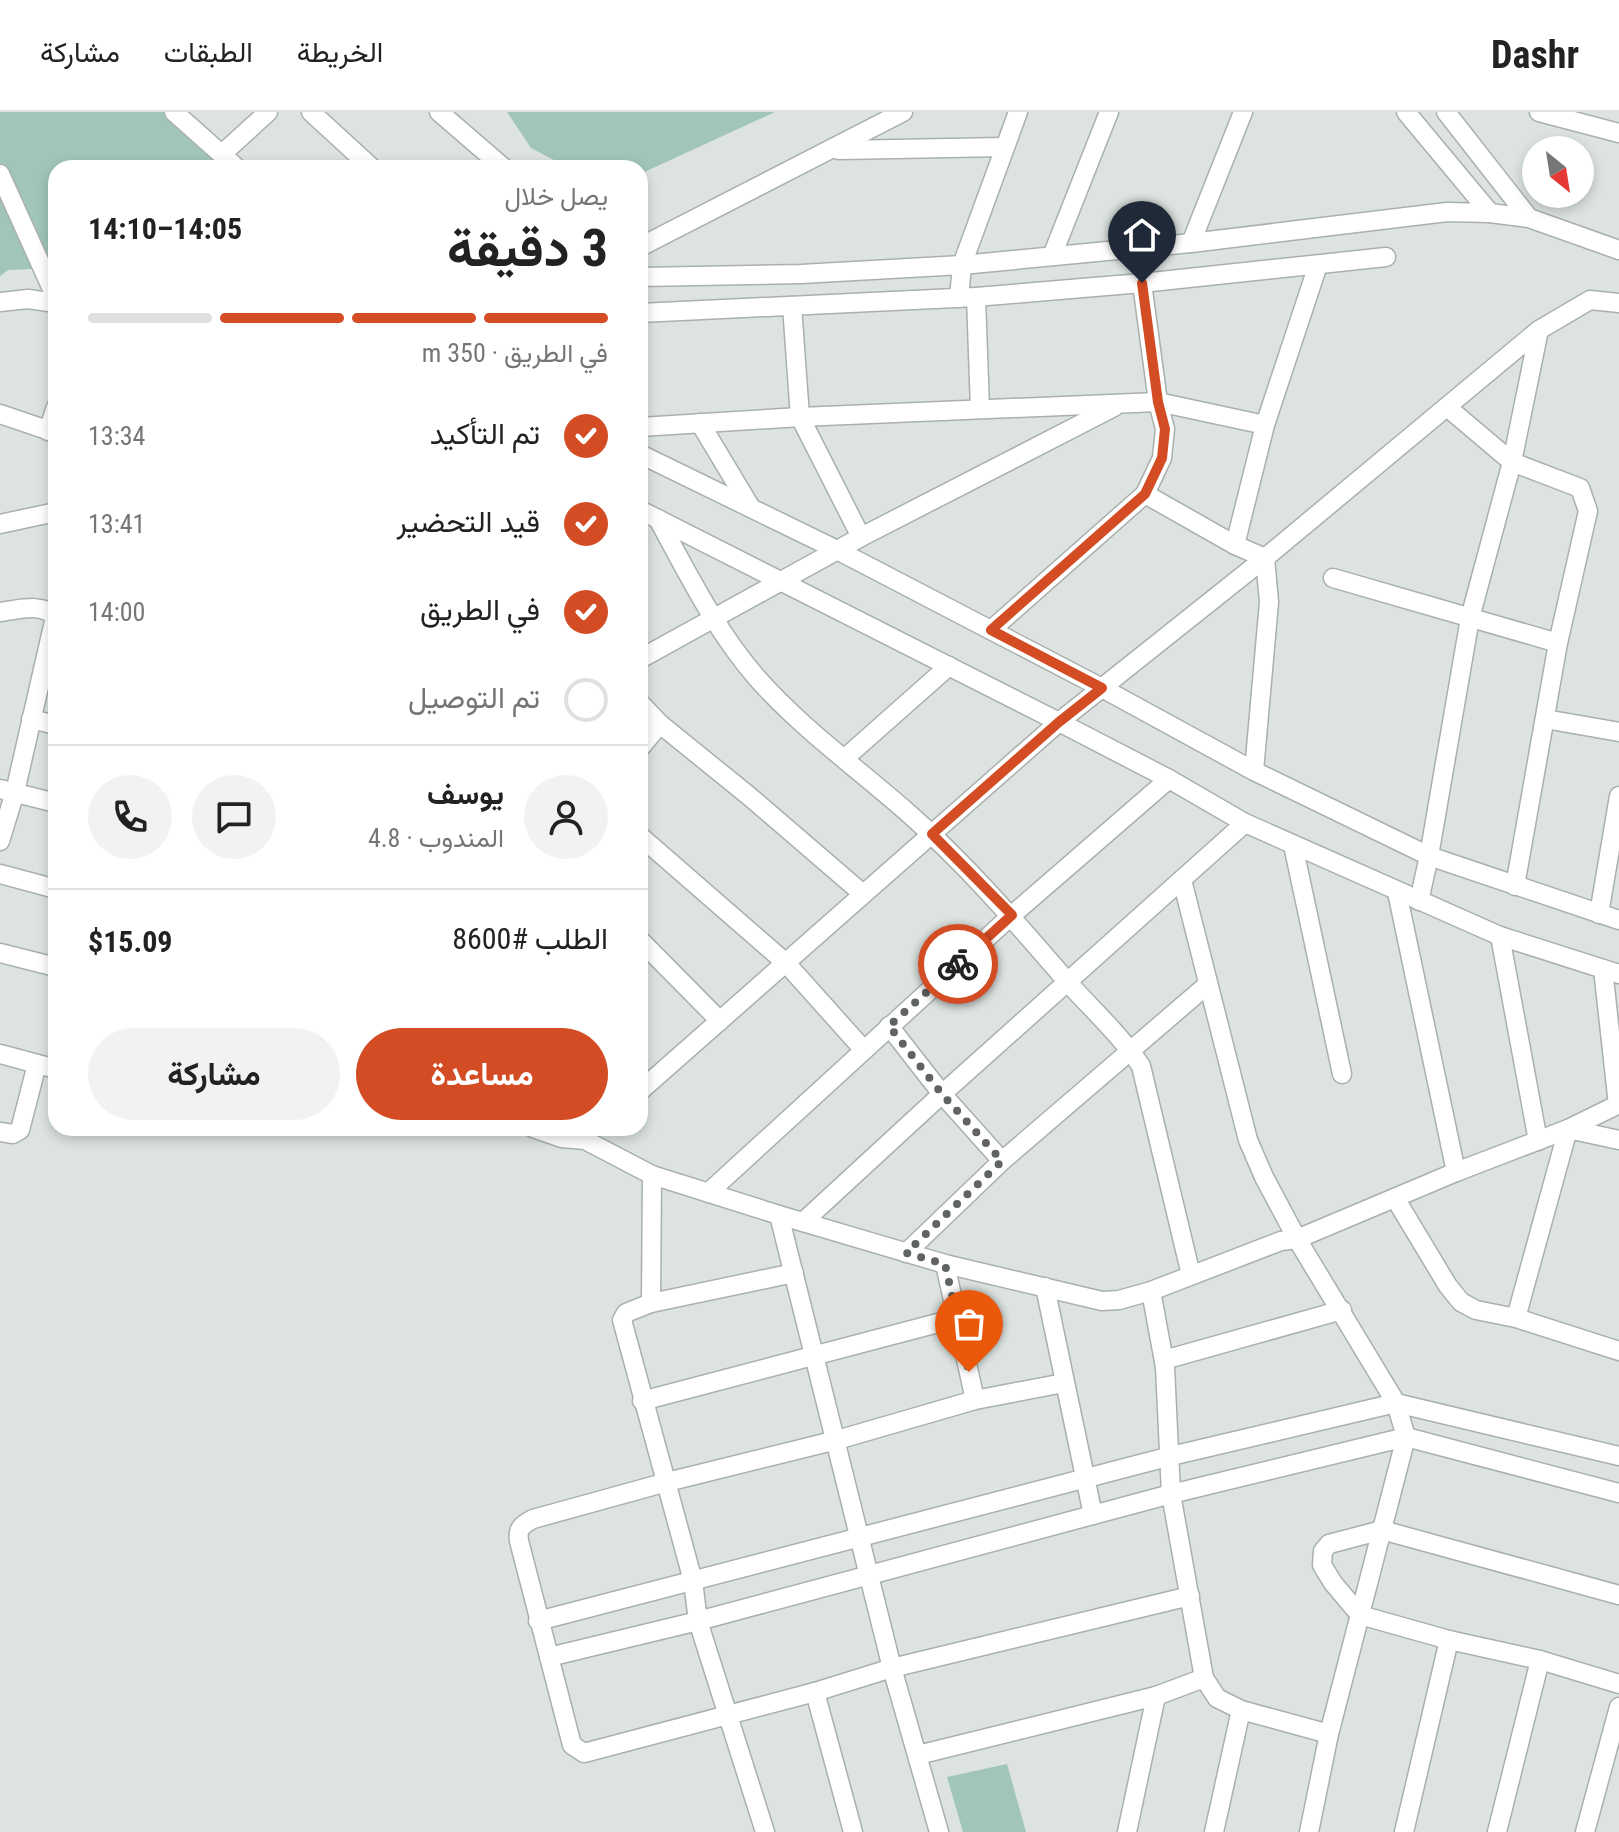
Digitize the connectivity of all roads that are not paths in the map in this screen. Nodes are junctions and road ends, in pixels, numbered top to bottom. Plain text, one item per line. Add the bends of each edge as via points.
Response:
1 (174, 112) edge
2 (268, 112) edge
3 (311, 112) edge
4 (439, 112) edge
5 (903, 112) edge
6 (1018, 112) edge
7 (1109, 112) edge
8 (1243, 112) edge
9 (1406, 112) edge
10 (1446, 112) edge
11 (1539, 112) edge
12 (1569, 116) edge
13 (1619, 133) edge
14 (1004, 147) junction
15 (833, 150) junction
16 (222, 154) junction
17 (228, 160) edge
18 (363, 160) edge
19 (495, 160) edge
20 (0, 174) edge
21 (1490, 213) junction
22 (1529, 218) junction
23 (648, 243) edge
24 (1191, 243) junction
25 (1619, 250) edge
26 (1052, 256) junction
27 (1386, 257) dead end
28 (962, 265) junction
29 (1318, 265) junction
30 (648, 277) edge
31 (48, 283) edge
32 (1142, 283) junction
33 (968, 297) junction
34 (48, 300) edge
35 (0, 302) edge
36 (1619, 303) edge
37 (792, 306) junction
38 (648, 313) edge
39 (1539, 330) junction
40 (1158, 402) junction
41 (1121, 403) junction
42 (1447, 407) junction
43 (980, 409) junction
44 (0, 414) edge
45 (800, 417) junction
46 (700, 423) junction
47 (1265, 425) junction
48 (648, 426) edge
49 (48, 431) edge
50 (648, 458) edge
51 (1512, 462) junction
52 (1145, 494) junction
53 (751, 508) junction
54 (48, 514) edge
55 (648, 514) edge
56 (658, 519) junction
57 (0, 524) edge
58 (861, 537) junction
59 (1235, 545) junction
60 (837, 550) junction
61 (1265, 558) junction
62 (1333, 578) dead end
63 (781, 581) junction
64 (1, 608) edge
65 (48, 610) edge
66 (1470, 618) junction
67 (713, 619) junction
68 (991, 630) junction
69 (1558, 643) junction
70 (648, 655) edge
71 (48, 656) edge
72 (949, 666) junction
73 (1102, 688) junction
74 (648, 711) edge
75 (31, 719) junction
76 (1545, 719) junction
77 (1059, 722) junction
78 (48, 723) edge
79 (660, 724) junction
80 (1619, 732) edge
81 (648, 738) edge
82 (845, 758) junction
83 (1254, 771) junction
84 (1169, 779) junction
85 (7, 791) edge
86 (1619, 796) edge
87 (48, 801) edge
88 (1245, 823) junction
89 (932, 834) junction
90 (0, 841) edge
91 (648, 843) edge
92 (1293, 845) junction
93 (1429, 856) junction
94 (0, 874) edge
95 (1182, 880) junction
96 (1515, 886) junction
97 (48, 887) edge
98 (1397, 892) junction
99 (863, 894) junction
100 (1419, 901) junction
101 (1599, 914) junction
102 (1012, 915) junction
103 (1619, 920) edge
104 (1500, 936) junction
105 (648, 948) edge
106 (0, 953) edge
107 (786, 963) junction
108 (48, 965) edge
109 (1611, 972) edge
110 (1067, 982) junction
111 (1207, 985) junction
112 (720, 1021) junction
113 (889, 1026) junction
114 (863, 1049) junction
115 (1130, 1049) junction
116 (0, 1054) edge
117 (37, 1064) junction
118 (48, 1067) edge
119 (1342, 1074) dead end
120 (648, 1084) edge
121 (942, 1094) junction
122 (1619, 1105) edge
123 (1568, 1129) junction
124 (0, 1132) edge
125 (556, 1136) edge
126 (576, 1136) edge
127 (594, 1136) edge
128 (1619, 1140) edge
129 (1538, 1141) junction
130 (1002, 1161) junction
131 (1456, 1172) junction
132 (652, 1175) junction
133 (708, 1193) junction
134 (1395, 1198) junction
135 (779, 1215) junction
136 (803, 1222) junction
137 (1297, 1239) junction
138 (906, 1253) junction
139 (945, 1264) junction
140 (794, 1273) junction
141 (1191, 1275) junction
142 (1045, 1287) junction
143 (1151, 1291) junction
144 (651, 1303) junction
145 (1342, 1310) junction
146 (957, 1318) junction
147 (1516, 1318) junction
148 (1619, 1351) edge
149 (813, 1355) junction
150 (1164, 1360) junction
151 (1064, 1383) junction
152 (975, 1400) junction
153 (642, 1401) junction
154 (1396, 1403) junction
155 (1406, 1437) junction
156 (837, 1440) junction
157 (1171, 1456) junction
158 (1619, 1456) edge
159 (1087, 1478) junction
160 (667, 1482) junction
161 (1619, 1493) edge
162 (1171, 1494) junction
163 (1093, 1515) junction
164 (1382, 1530) junction
165 (860, 1538) junction
166 (869, 1575) junction
167 (693, 1581) junction
168 (1619, 1595) edge
169 (1190, 1596) junction
170 (1360, 1615) junction
171 (538, 1621) junction
172 (698, 1621) junction
173 (1449, 1640) junction
174 (549, 1657) junction
175 (1540, 1660) junction
176 (892, 1668) junction
177 (1204, 1678) junction
178 (1619, 1684) edge
179 (815, 1692) junction
180 (1156, 1696) junction
181 (1619, 1707) edge
182 (1241, 1710) junction
183 (728, 1715) junction
184 (1329, 1734) junction
185 (918, 1755) junction
186 (765, 1832) edge
187 (853, 1832) edge
188 (939, 1832) edge
189 (1127, 1832) edge
190 (1214, 1832) edge
191 (1309, 1832) edge
192 (1404, 1832) edge
193 (1497, 1832) edge
194 (1585, 1832) edge

1 - 16 street
2 - 16 street
3 - 18 street
4 - 19 street
5 - 15 street
6 - 14 street
7 - 26 street
8 - 24 street
9 - 21 street
10 - 22 street
11 - 12 street
12 - 13 street
14 - 15 street
14 - 28 street
15 - 23 street
16 - 17 street
20 - 31 street
21 - 22 street
21 - 24 street via 1447,212
22 - 25 street
24 - 26 street
26 - 28 street
27 - 29 street
28 - 30 street
28 - 33 street
29 - 32 street
29 - 47 street
32 - 33 street
32 - 40 street
33 - 37 street
33 - 43 street
34 - 35 street
36 - 39 street via 1590,300
37 - 38 street
37 - 45 street
39 - 42 street
39 - 51 street
40 - 41 street
40 - 47 street
40 - 52 street via 1164,449
41 - 43 street
41 - 58 street
42 - 51 street
42 - 61 street
43 - 45 street
44 - 49 street
45 - 46 street
45 - 58 street
46 - 48 street
46 - 53 street
47 - 59 street
50 - 53 street
51 - 66 street
51 - 69 street via 1580,488 1586,500 1588,511
52 - 59 street
52 - 68 street
53 - 60 street
54 - 57 street
55 - 56 street
56 - 63 street
56 - 67 street
58 - 60 street
59 - 61 street
60 - 63 street
60 - 68 street
61 - 73 street
61 - 83 street via 1269,602
62 - 66 street
63 - 67 street
63 - 72 street
64 - 65 street
66 - 69 street
66 - 93 street
67 - 70 street
67 - 82 street via 760,682
68 - 73 street
69 - 76 street
71 - 75 street
72 - 77 street
72 - 82 street
73 - 77 street
73 - 83 street
74 - 79 street
75 - 78 street
75 - 85 street
76 - 80 street
76 - 96 street
77 - 84 street
77 - 89 street
79 - 81 street
79 - 99 street
82 - 89 street
83 - 93 street
84 - 88 street
84 - 102 street
85 - 87 street
85 - 90 street
86 - 101 street
88 - 92 street
88 - 95 street
89 - 99 street
89 - 102 street
91 - 107 street
92 - 98 street
92 - 119 street
93 - 96 street
93 - 100 street
94 - 97 street
95 - 110 street
95 - 111 street
96 - 101 street
98 - 100 street
98 - 131 street
99 - 107 street
100 - 104 street
101 - 103 street
102 - 110 street
102 - 113 street
104 - 109 street
104 - 129 street
105 - 112 street
106 - 108 street
107 - 112 street
107 - 114 street
109 - 122 street
110 - 115 street
110 - 121 street
111 - 115 street
111 - 137 street via 1248,1140
112 - 120 street
113 - 114 street
113 - 121 street
114 - 133 street
115 - 130 street
115 - 141 street via 1141,1066
116 - 117 street
117 - 118 street
117 - 124 street via 20,1130
121 - 130 street
121 - 136 street
122 - 123 street
123 - 128 street
123 - 129 street
123 - 147 street
125 - 126 street
127 - 132 street
129 - 131 street
130 - 138 street
131 - 134 street
132 - 133 street
132 - 144 street
133 - 135 street
134 - 137 street
134 - 147 street via 1461,1302
135 - 136 street
135 - 140 street
136 - 138 street
137 - 141 street
137 - 145 street
138 - 139 street
139 - 142 street
139 - 146 street
140 - 144 street
140 - 149 street
141 - 143 street
142 - 143 street via 1102,1301
142 - 151 street
143 - 150 street
144 - 153 street via 626,1313 622,1320
145 - 150 street
145 - 154 street
146 - 149 street
146 - 152 street
147 - 148 street
149 - 153 street
149 - 156 street
150 - 157 street
151 - 152 street
151 - 159 street
152 - 156 street
153 - 160 street
154 - 155 street
154 - 157 street
154 - 158 street
155 - 161 street
155 - 162 street
155 - 164 street
156 - 160 street
156 - 165 street
157 - 159 street
157 - 162 street
159 - 163 street
159 - 165 street
160 - 167 street
160 - 171 street via 522,1525 519,1541
162 - 163 street
162 - 169 street
163 - 166 street
164 - 168 street
164 - 170 street
164 - 170 street via 1329,1544 1323,1551 1322,1565
165 - 166 street
165 - 167 street
166 - 172 street
166 - 176 street
167 - 171 street
167 - 172 street
169 - 176 street
169 - 177 street
170 - 173 street
170 - 184 street
171 - 174 street
172 - 174 street
172 - 183 street
173 - 175 street
173 - 192 street
174 - 183 street via 572,1745 584,1753
175 - 178 street
175 - 193 street
176 - 179 street
176 - 185 street
177 - 180 street
177 - 182 street via 1217,1698
179 - 183 street
179 - 187 street
180 - 185 street
180 - 189 street
181 - 194 street
182 - 184 street
182 - 190 street
183 - 186 street
184 - 191 street
185 - 188 street

